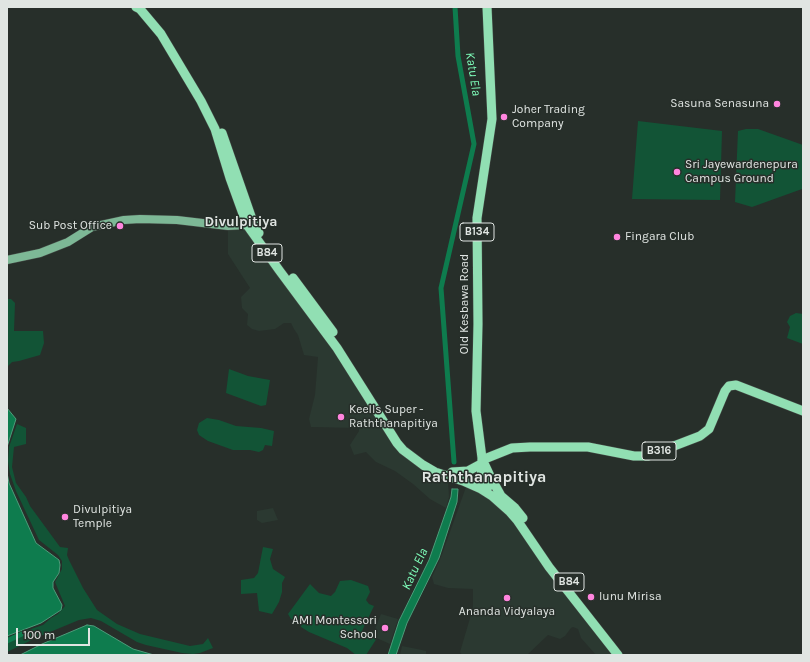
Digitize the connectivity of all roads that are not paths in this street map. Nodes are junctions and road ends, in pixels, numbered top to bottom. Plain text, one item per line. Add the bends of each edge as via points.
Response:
1 (136, 7) edge
2 (146, 7) edge
3 (487, 7) edge
4 (203, 100) junction
5 (250, 223) junction
6 (7, 260) edge
7 (803, 411) edge
8 (481, 461) junction
9 (452, 472) junction
10 (490, 476) junction
11 (484, 488) junction
12 (501, 496) junction
13 (568, 585) junction
14 (618, 655) edge
15 (625, 655) edge

1 - 4 main road, B84 via 161,34
2 - 4 main road, B84 via 166,31
3 - 8 main road, Old Kesbawa Road / B134 via 492,124 477,218 476,412
4 - 5 main road, B84 via 230,178
5 - 6 street via 228,226 177,220 124,220 92,227 68,242
5 - 9 main road, B84 via 316,307 401,439 426,461
5 - 11 main road, B84 via 271,259 337,348 403,450 435,472
7 - 8 main road, B316 via 736,385 729,386 709,429 700,436 648,456 634,456 588,446 536,447 512,448
8 - 9 main road via 468,470
8 - 10 main road, Old Kesbawa Road / B134
8 - 11 main road, Old Kesbawa Road / B134
9 - 11 main road, B84
10 - 11 main road
10 - 12 main road, Old Kesbawa Road
11 - 12 main road, B84
11 - 13 main road, B84 via 517,520 538,552
12 - 13 main road, B84 via 518,512
13 - 14 main road, B84
13 - 15 main road, B84

